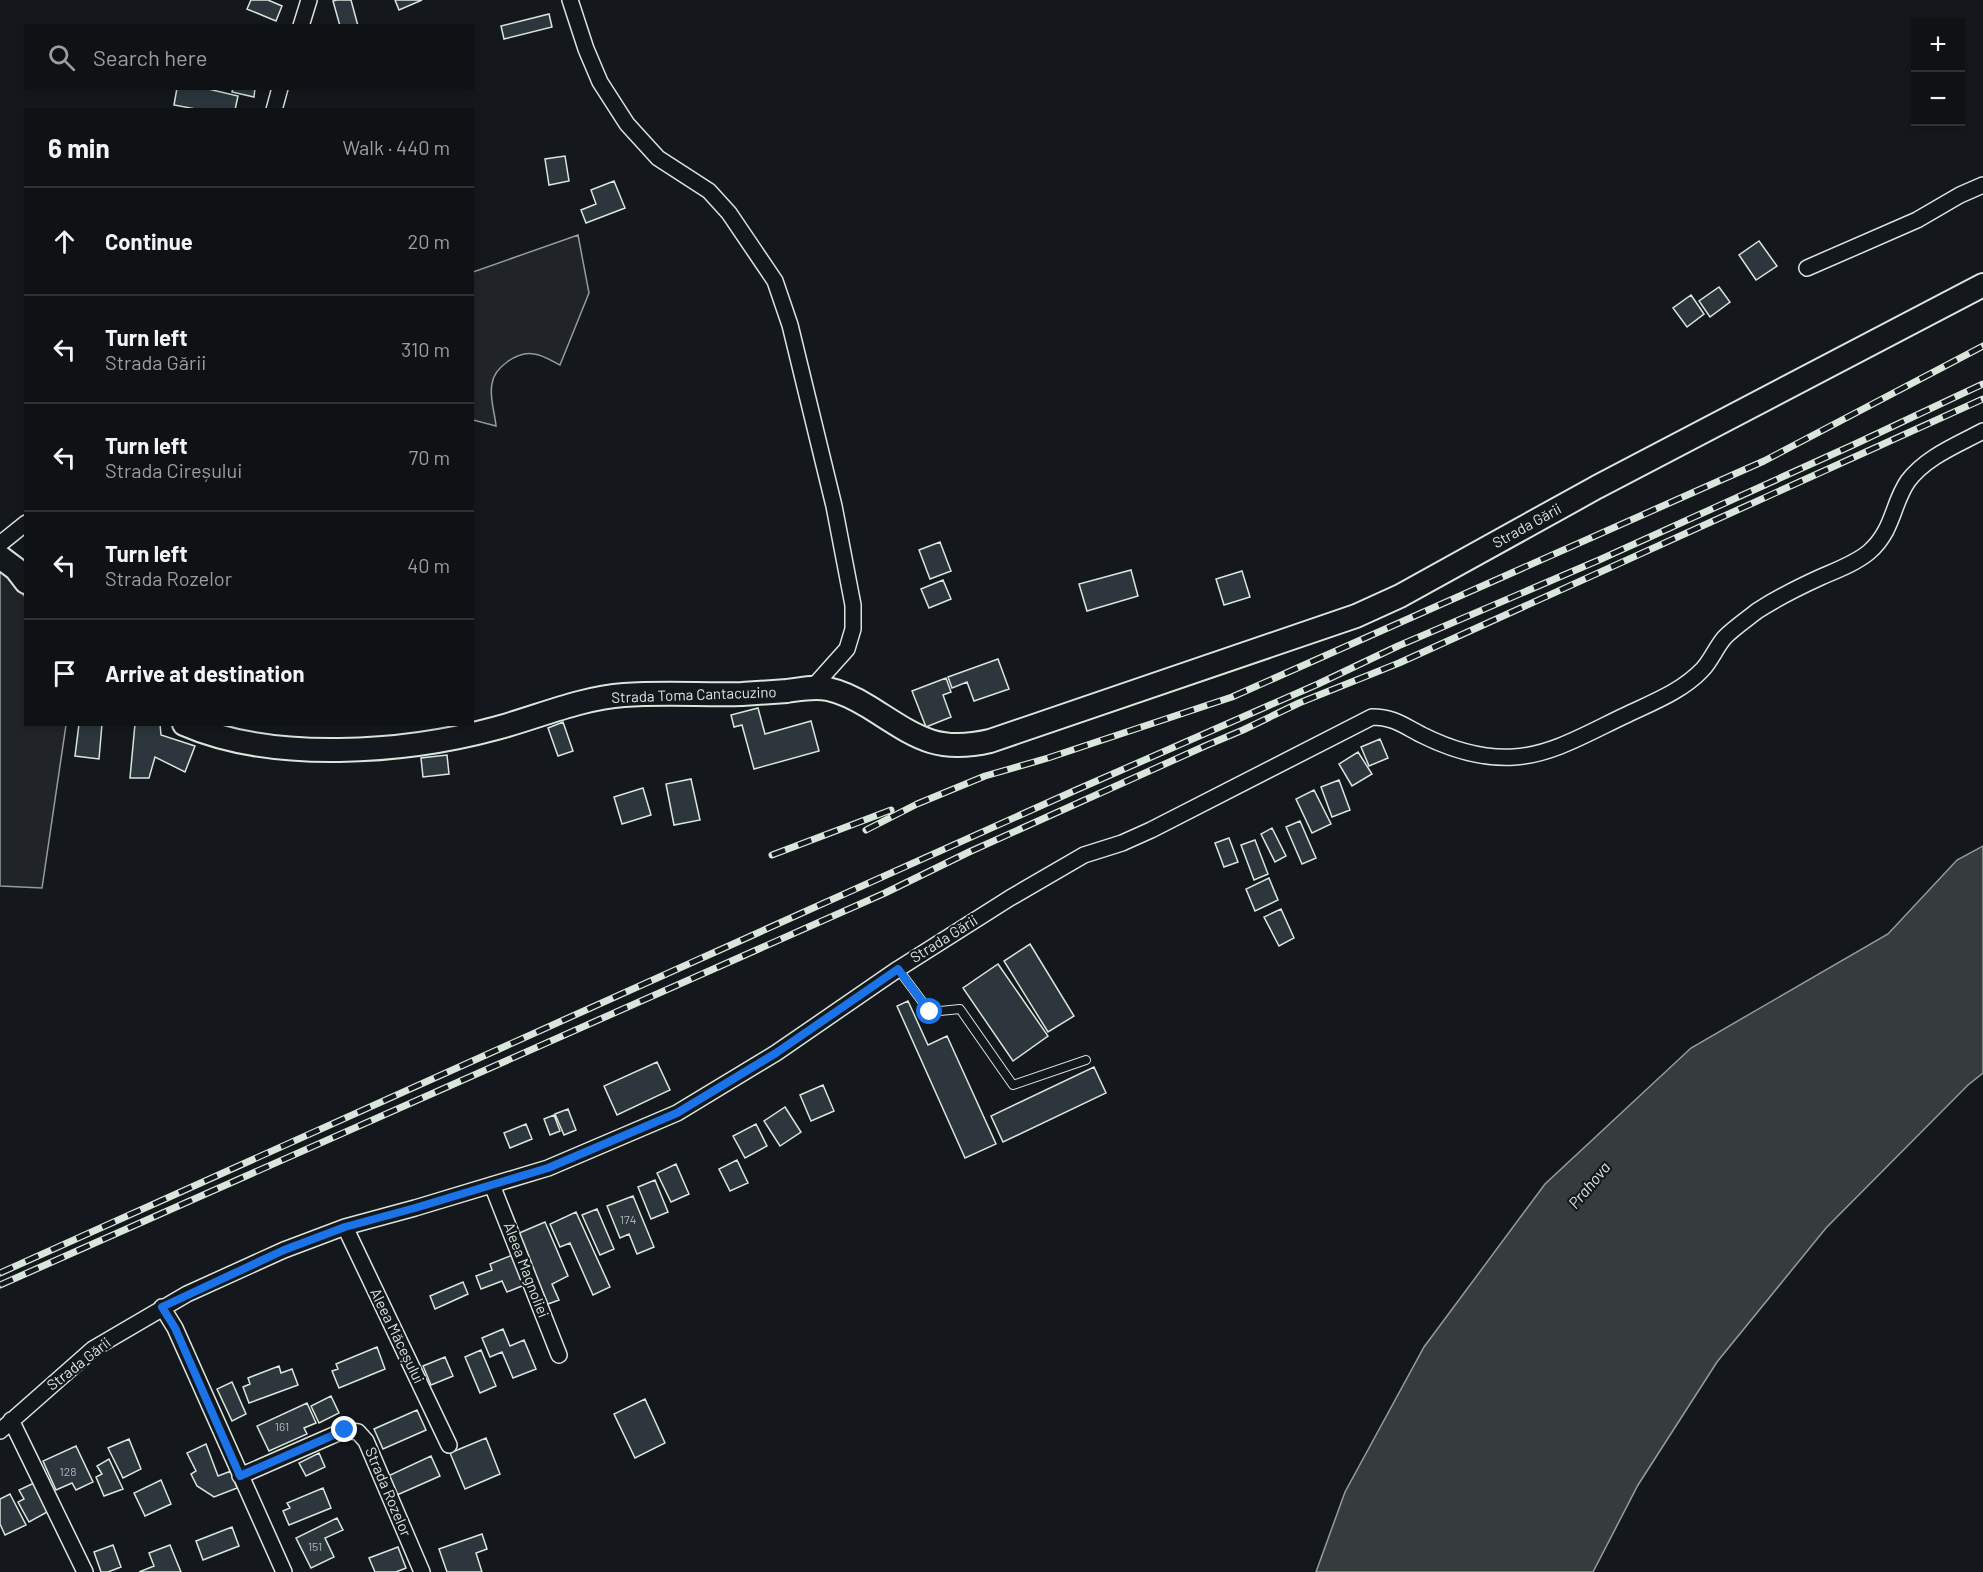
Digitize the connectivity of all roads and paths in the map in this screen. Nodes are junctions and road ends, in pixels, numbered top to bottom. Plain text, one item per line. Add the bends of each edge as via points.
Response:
1 (309, 0) edge
2 (570, 0) edge
3 (302, 24) edge
4 (279, 90) edge
5 (275, 108) edge
6 (1983, 185) edge
7 (1806, 268) dead end
8 (1983, 285) edge
9 (1983, 431) edge
10 (24, 525) edge
11 (0, 543) edge
12 (0, 556) edge
13 (24, 579) edge
14 (813, 687) junction
15 (1052, 722) joint
16 (190, 726) edge
17 (898, 969) junction
18 (1086, 1060) dead end
19 (492, 1185) junction
20 (345, 1227) junction
21 (162, 1307) junction
22 (559, 1355) dead end
23 (11, 1420) junction
24 (0, 1431) edge
25 (449, 1445) dead end
26 (240, 1476) junction
27 (85, 1572) edge
28 (284, 1572) edge
29 (422, 1572) edge

1 - 3 street
2 - 14 street via 600,82 627,124 658,158 710,191 775,281 790,325 834,506 853,605 853,629 847,649
4 - 5 street
6 - 7 street via 1917,220
8 - 15 street, Strada Gării via 1597,487 1400,596 1356,616
9 - 17 street, Strada Gării via 1930,460 1909,480 1892,521 1867,554 1757,611 1725,638 1702,670 1678,690 1545,751 1515,757 1463,752 1386,717 1372,717 1151,830 1084,855
10 - 11 street
12 - 13 street
14 - 15 street, Strada Toma Cantacuzino via 853,698 915,735 941,745 971,746
14 - 16 street, Strada Toma Cantacuzino via 742,694 622,695 591,700 472,735 373,748 274,748 235,742
17 - 18 lane via 930,1012 960,1009 1013,1085
17 - 19 street, Strada Gării via 776,1053 677,1113 548,1168
19 - 20 street, Strada Gării
19 - 22 street, Aleea Magnoliei
20 - 21 street, Strada Gării via 284,1250
20 - 25 street, Aleea Măceșului
21 - 23 street, Strada Gării via 93,1349
21 - 26 street via 175,1328
23 - 24 street, Strada Gării
23 - 27 street
26 - 28 street
26 - 29 street, Strada Rozelor via 345,1430 358,1432 366,1441

